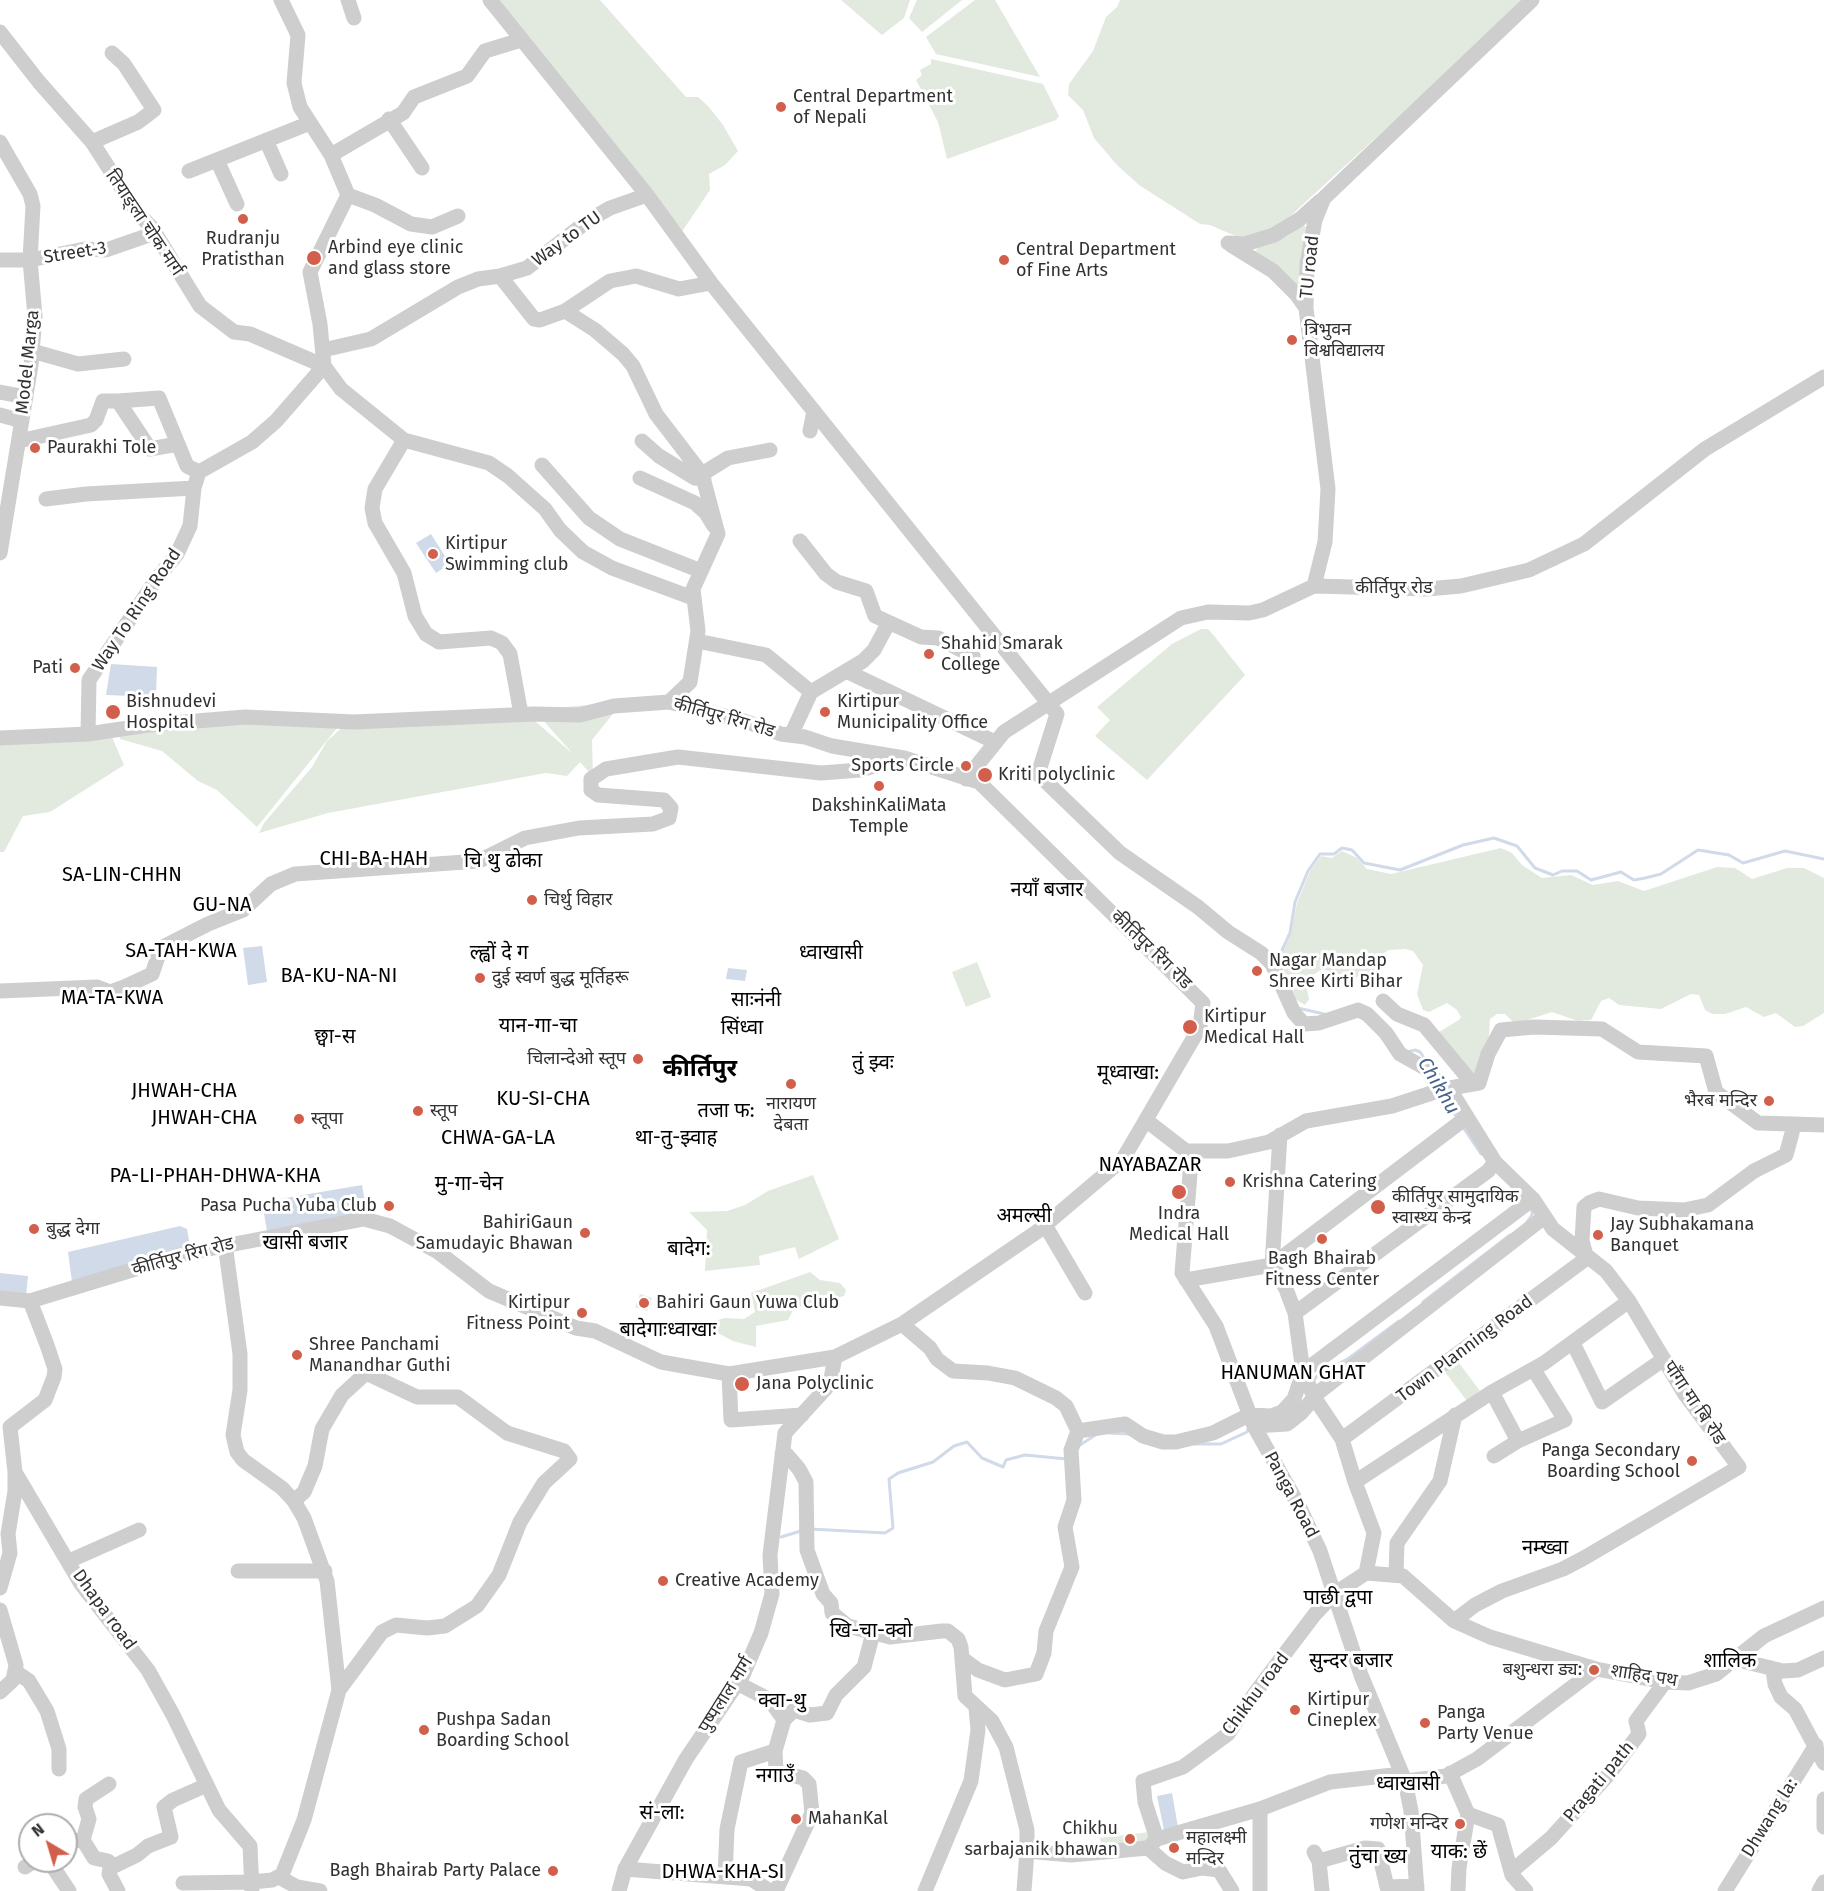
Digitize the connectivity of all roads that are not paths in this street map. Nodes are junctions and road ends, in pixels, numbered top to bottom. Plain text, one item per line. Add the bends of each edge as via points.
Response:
1 (281, 0) edge
2 (348, 0) edge
3 (490, 0) edge
4 (1532, 0) edge
5 (354, 18) dead end
6 (0, 32) edge
7 (521, 40) junction
8 (112, 53) dead end
9 (389, 119) junction
10 (310, 123) junction
11 (266, 140) junction
12 (0, 142) edge
13 (92, 142) junction
14 (331, 155) junction
15 (217, 160) junction
16 (422, 168) dead end
17 (189, 171) dead end
18 (281, 174) dead end
19 (348, 195) junction
20 (647, 195) junction
21 (1324, 198) junction
22 (237, 204) dead end
23 (458, 216) dead end
24 (155, 233) junction
25 (0, 260) edge
26 (30, 260) junction
27 (500, 276) junction
28 (711, 283) junction
29 (1306, 308) junction
30 (565, 311) junction
31 (323, 350) junction
32 (32, 351) junction
33 (124, 359) dead end
34 (324, 366) junction
35 (1824, 377) edge
36 (0, 392) edge
37 (26, 397) junction
38 (118, 401) junction
39 (814, 411) junction
40 (0, 415) edge
41 (22, 421) junction
42 (810, 431) dead end
43 (404, 440) junction
44 (19, 441) junction
45 (642, 441) dead end
46 (178, 444) junction
47 (770, 450) dead end
48 (7, 463) edge
49 (542, 465) dead end
50 (199, 472) junction
51 (640, 477) dead end
52 (703, 477) junction
53 (194, 488) junction
54 (46, 500) dead end
55 (3, 514) edge
56 (718, 534) junction
57 (800, 541) dead end
58 (0, 553) edge
59 (701, 571) junction
60 (1314, 586) junction
61 (693, 598) junction
62 (888, 624) junction
63 (697, 641) junction
64 (973, 656) dead end
65 (848, 672) junction
66 (811, 692) junction
67 (669, 702) junction
68 (1050, 704) junction
69 (521, 714) junction
70 (88, 734) junction
71 (790, 735) junction
72 (0, 738) edge
73 (995, 742) junction
74 (904, 758) junction
75 (966, 779) junction
76 (0, 991) edge
77 (1383, 1001) dead end
78 (1473, 1084) junction
79 (1446, 1089) junction
80 (1467, 1117) junction
81 (1147, 1121) junction
82 (1792, 1124) junction
83 (1824, 1125) edge
84 (1280, 1135) junction
85 (1186, 1151) junction
86 (1495, 1162) junction
87 (1533, 1199) junction
88 (1543, 1218) junction
89 (1045, 1225) junction
90 (225, 1244) junction
91 (1587, 1258) junction
92 (1272, 1265) junction
93 (1186, 1280) junction
94 (1419, 1285) junction
95 (1085, 1293) dead end
96 (0, 1298) edge
97 (30, 1301) junction
98 (1629, 1301) junction
99 (1435, 1302) junction
100 (1295, 1313) junction
101 (902, 1324) junction
102 (1573, 1344) junction
103 (835, 1357) junction
104 (1664, 1359) junction
105 (1534, 1370) junction
106 (729, 1374) junction
107 (1305, 1377) junction
108 (1492, 1392) junction
109 (1314, 1396) junction
110 (802, 1415) junction
111 (1455, 1415) junction
112 (1251, 1420) junction
113 (1078, 1431) junction
114 (1342, 1439) junction
115 (1518, 1441) junction
116 (782, 1454) junction
117 (1494, 1456) dead end
118 (15, 1472) junction
119 (1355, 1482) junction
120 (294, 1501) junction
121 (140, 1530) dead end
122 (69, 1561) junction
123 (238, 1571) dead end
124 (325, 1571) junction
125 (1366, 1573) junction
126 (1396, 1575) junction
127 (0, 1588) edge
128 (1334, 1594) junction
129 (1824, 1608) edge
130 (0, 1610) edge
131 (1454, 1621) junction
132 (873, 1632) junction
133 (1824, 1658) edge
134 (963, 1659) junction
135 (1734, 1659) junction
136 (1596, 1669) junction
137 (1773, 1670) junction
138 (16, 1672) junction
139 (1665, 1682) junction
140 (737, 1683) junction
141 (339, 1689) junction
142 (0, 1692) edge
143 (976, 1708) junction
144 (784, 1720) junction
145 (1816, 1746) junction
146 (775, 1751) junction
147 (1824, 1762) edge
148 (59, 1769) dead end
149 (1450, 1773) junction
150 (1403, 1778) junction
151 (109, 1784) dead end
152 (207, 1785) junction
153 (1824, 1799) edge
154 (1260, 1809) junction
155 (1468, 1814) junction
156 (1824, 1827) edge
157 (78, 1840) edge
158 (83, 1840) junction
159 (1153, 1844) junction
160 (1027, 1851) junction
161 (113, 1866) junction
162 (625, 1869) junction
163 (1512, 1871) junction
164 (57, 1873) edge
165 (279, 1877) junction
166 (725, 1877) junction
167 (183, 1882) dead end
168 (1824, 1882) edge
169 (252, 1887) edge
170 (1417, 1888) edge
171 (69, 1891) edge
172 (118, 1891) edge
173 (320, 1891) edge
174 (619, 1891) edge
175 (770, 1891) edge
176 (776, 1891) edge
177 (925, 1891) edge
178 (1024, 1891) edge
179 (1232, 1891) edge
180 (1260, 1891) edge
181 (1322, 1891) edge
182 (1458, 1891) edge
183 (1526, 1891) edge
184 (1725, 1891) edge
185 (1818, 1891) edge

1 - 10 street via 298,35 294,83 300,107
2 - 5 street
3 - 7 street
4 - 21 street, TU road
6 - 13 street, तियाङ्ला चोक मार्ग
7 - 9 street via 485,51 467,76 414,97 404,113
7 - 20 street
8 - 13 street via 124,64 154,110 138,122
9 - 14 street
9 - 16 street
10 - 11 street
10 - 14 street
11 - 15 street
11 - 18 street
12 - 26 street, Model Marga via 30,194
13 - 24 street, तियाङ्ला चोक मार्ग
14 - 19 street
15 - 17 street
15 - 22 street
19 - 23 street via 411,224 432,227
19 - 31 street via 310,272
20 - 27 street, Way to TU via 610,208 526,268
20 - 28 street
21 - 29 street, TU road via 1310,241
21 - 29 street via 1274,235 1245,244 1228,243 1273,271
24 - 26 street, Street-3 via 106,250 85,249
24 - 34 street, तियाङ्ला चोक मार्ग via 200,306 234,332 250,334
25 - 26 street, Street-3
26 - 32 street, Model Marga via 35,316
27 - 30 street via 534,318 540,320
27 - 31 street, Way to TU via 458,287 371,339
28 - 30 street via 680,289 636,276 610,281
28 - 39 street
29 - 60 street, TU road via 1328,489 1325,542
30 - 52 street via 595,330 633,366 656,414
31 - 34 street
32 - 33 street via 78,364
32 - 37 street, Model Marga
34 - 43 street via 341,389
34 - 50 street via 252,442
35 - 60 street, कीर्तिपुर रोड via 1714,443 1604,530 1547,563 1461,586
36 - 37 street
37 - 41 street, Model Marga
38 - 44 street via 103,401 92,425
38 - 46 street via 150,450
38 - 46 street via 159,398
39 - 42 street
39 - 68 street
40 - 41 street
41 - 44 street, Model Marga
43 - 61 street via 489,463 545,509 583,552 612,568
43 - 69 street via 375,489 375,523 404,573 420,627 439,642 491,638 502,643 514,667
44 - 48 street, Model Marga
45 - 52 street via 695,478
46 - 50 street via 187,466
47 - 52 street via 728,458
48 - 55 street, Model Marga
49 - 59 street via 589,518 620,539
50 - 53 street, Way To Ring Road
51 - 56 street via 695,503
52 - 56 street
53 - 54 street
53 - 70 street, Way To Ring Road via 190,526 177,554 89,680
55 - 58 street, Model Marga
56 - 59 street
57 - 62 street via 826,574 837,582 866,591 875,616
59 - 61 street
60 - 68 street, कीर्तिपुर रोड via 1263,610 1208,612 1181,618
61 - 63 street
62 - 64 street via 921,637 938,638
62 - 65 street via 874,650
63 - 66 street via 765,655
63 - 67 street via 690,682
65 - 66 street
65 - 73 street
66 - 71 street
67 - 69 street, कीर्तिपुर रिंग रोड via 614,706 580,715
67 - 71 street, कीर्तिपुर रिंग रोड
68 - 73 street, कीर्तिपुर रोड via 1027,715
68 - 79 street, पाँगा मा बि रोड via 1057,714 1038,774 1045,781 1120,853 1261,953 1272,964 1294,1013 1304,1024 1358,1010 1367,1014 1400,1054 1425,1068
69 - 70 street, कीर्तिपुर रिंग रोड via 354,722 245,717
70 - 72 street, कीर्तिपुर रिंग रोड
71 - 74 street, कीर्तिपुर रिंग रोड
73 - 75 street, कीर्तिपुर रोड
74 - 75 street, कीर्तिपुर रिंग रोड
74 - 76 street via 860,770 821,773 678,757 606,769 591,779 591,790 598,795 664,800 671,808 669,818 652,824 579,828 525,838 479,861 295,874 271,884 243,910 161,948 152,974 124,987 110,992 97,987
75 - 81 street, कीर्तिपुर रिंग रोड via 979,782 1203,1003 1200,1027
77 - 78 street via 1397,1014 1424,1025
78 - 79 street
78 - 82 street via 1479,1083 1501,1030 1602,1029 1638,1052 1706,1056 1716,1092 1758,1123
79 - 80 street, पाँगा मा बि रोड
79 - 84 street via 1392,1106 1306,1121
80 - 86 street, पाँगा मा बि रोड
80 - 92 street
81 - 85 street
81 - 89 street, कीर्तिपुर रिंग रोड via 1123,1159
82 - 83 street
82 - 91 street via 1786,1155 1746,1177 1708,1205 1684,1210 1638,1208 1599,1199 1589,1203 1584,1207 1582,1230
84 - 85 street via 1269,1142 1228,1151
84 - 92 street
85 - 93 street, Panga Road via 1190,1174 1181,1256
86 - 87 street, पाँगा मा बि रोड
86 - 100 street
87 - 88 street, पाँगा मा बि रोड
87 - 94 street
88 - 91 street, पाँगा मा बि रोड
88 - 99 street
89 - 95 street
89 - 101 street, कीर्तिपुर रिंग रोड
90 - 97 street, कीर्तिपुर रिंग रोड
90 - 106 street, कीर्तिपुर रिंग रोड via 364,1219 377,1222 438,1252 489,1291 576,1328 595,1331 662,1362
90 - 120 street via 240,1354 240,1390 233,1436 237,1452
91 - 98 street, पाँगा मा बि रोड via 1606,1271
91 - 114 street, Town Planning Road
92 - 93 street
92 - 100 street
93 - 112 street, Panga Road via 1216,1326
94 - 99 street
94 - 107 street
96 - 97 street, कीर्तिपुर रिंग रोड
97 - 118 street, Dhapa road via 55,1369 45,1400 10,1428
98 - 102 street
98 - 104 street, पाँगा मा बि रोड
99 - 109 street
100 - 107 street
101 - 103 street, कीर्तिपुर रिंग रोड
101 - 113 street via 953,1371 1015,1378 1056,1398 1066,1406
102 - 104 street via 1602,1402
102 - 105 street
103 - 106 street, कीर्तिपुर रिंग रोड
103 - 110 street, पुष्पलाल मार्ग via 831,1384
104 - 131 street, पाँगा मा बि रोड via 1699,1415 1739,1467 1584,1558 1502,1591
105 - 108 street
105 - 115 street via 1565,1420
106 - 110 street via 731,1420
107 - 109 street
107 - 112 street via 1289,1407
108 - 111 street
108 - 115 street
109 - 112 street via 1287,1424
109 - 114 street
110 - 116 street, पुष्पलाल मार्ग via 785,1433
111 - 119 street
111 - 126 street via 1440,1481 1398,1544
112 - 113 street via 1176,1442 1143,1436 1125,1424
112 - 128 street, Panga Road via 1310,1527
113 - 134 street via 1071,1450 1074,1500 1065,1527 1072,1567 1046,1631 1044,1653 1036,1674 1005,1680 978,1670
114 - 119 street
115 - 117 street
116 - 132 street via 787,1455 806,1482 807,1550 832,1613 848,1626
116 - 140 street, पुष्पलाल मार्ग via 770,1555 772,1594 761,1633
118 - 122 street, Dhapa road
118 - 127 street via 8,1534 10,1553
119 - 125 street via 1374,1533
120 - 124 street
120 - 141 street via 304,1492 315,1466 322,1429 342,1395 366,1373 417,1397 458,1397 507,1433 564,1452 570,1459 544,1483 520,1522 499,1575 477,1606 445,1626 396,1625 382,1632
121 - 122 street
122 - 152 street, Dhapa road via 81,1584 148,1670
123 - 124 street
124 - 141 street
125 - 126 street
125 - 128 street
126 - 131 street via 1418,1587
128 - 150 street, Panga Road via 1361,1675
128 - 159 street, Chikhu road via 1270,1673 1228,1734 1189,1764 1143,1781
129 - 135 street, शाहिद पथ via 1770,1632
130 - 138 street
131 - 136 street via 1508,1643
132 - 134 street via 903,1637 948,1631 958,1639
132 - 144 street via 864,1667 836,1695 826,1713 810,1715 794,1710
133 - 137 street via 1798,1670
134 - 143 street via 965,1696
135 - 137 street
135 - 139 street, शाहिद पथ via 1716,1674 1688,1683
136 - 139 street, शाहिद पथ
136 - 149 street, शाहिद पथ via 1477,1759
137 - 145 street via 1781,1697 1795,1709
138 - 142 street
138 - 148 street via 29,1681 47,1711 59,1749
139 - 163 street, Pragati path via 1636,1721 1639,1734 1609,1774 1551,1838
140 - 144 street via 770,1700
140 - 162 street, पुष्पलाल मार्ग via 686,1759
141 - 165 street via 304,1820
143 - 160 street via 992,1721 1006,1747 1027,1830
143 - 177 street via 978,1730 971,1781
144 - 146 street
145 - 147 street
145 - 184 street, Dhwang la:
146 - 166 street via 741,1762 727,1829
146 - 176 street via 776,1771 803,1778 809,1784 812,1814
149 - 150 street, शाहिद पथ
149 - 155 street
150 - 154 street, शाहिद पथ via 1330,1782
150 - 170 street, Panga Road via 1411,1811
151 - 158 street via 86,1799 90,1819
152 - 161 street via 164,1807 171,1837
152 - 169 street, Dhapa road via 228,1823 250,1846
153 - 156 street
154 - 159 street, शाहिद पथ
154 - 180 street
155 - 163 street via 1498,1825
155 - 182 street
157 - 158 street
158 - 161 street via 94,1858
159 - 160 street via 1071,1855
159 - 179 street via 1165,1863 1183,1872 1219,1870
160 - 178 street
161 - 172 street via 109,1874
162 - 166 street
162 - 174 street, पुष्पलाल मार्ग
163 - 183 street
164 - 171 street
165 - 169 street
165 - 173 street via 297,1887
166 - 175 street via 751,1879
167 - 169 street
168 - 185 street
170 - 181 street via 1387,1887 1378,1849 1365,1848 1316,1856

